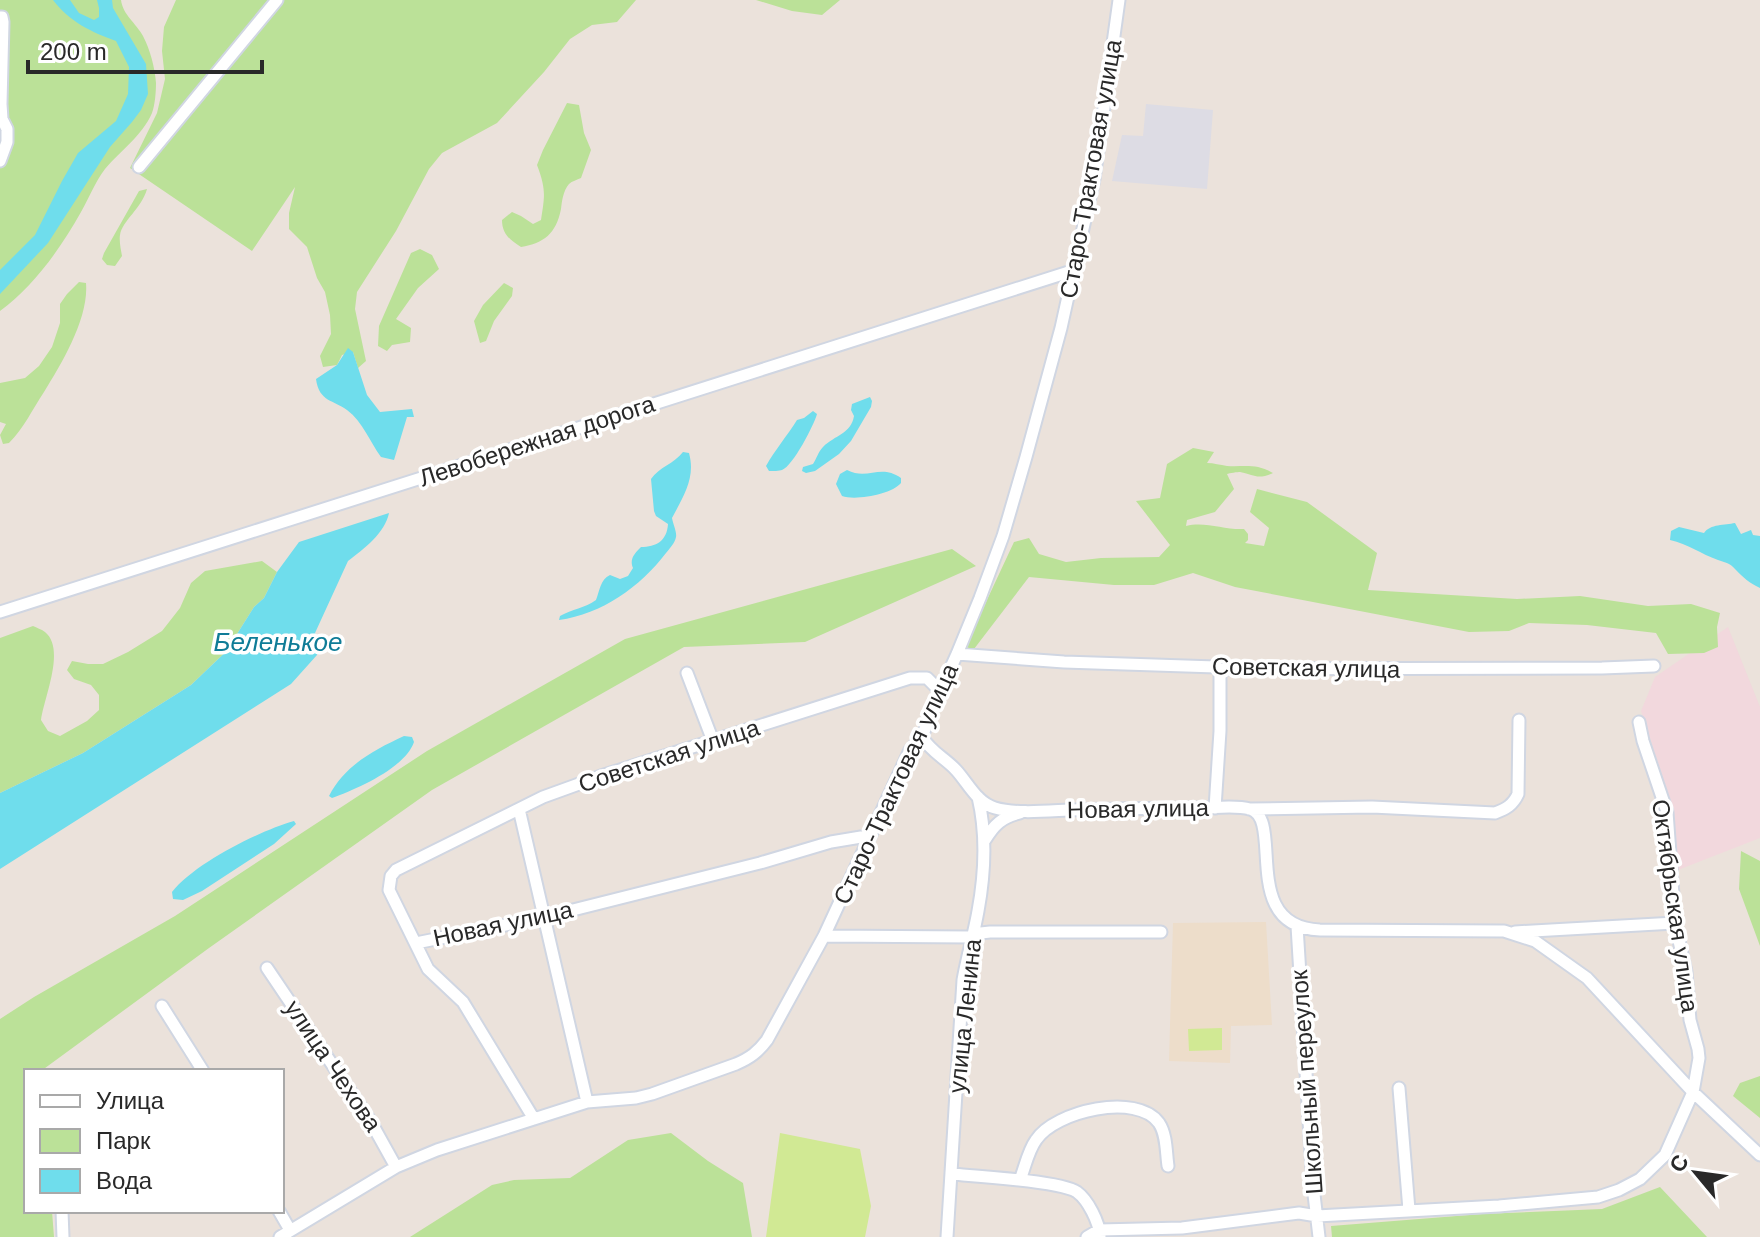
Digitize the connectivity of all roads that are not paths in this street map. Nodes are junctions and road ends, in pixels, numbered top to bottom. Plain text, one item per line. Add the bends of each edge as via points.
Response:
1 (277, 0) edge
2 (1119, 0) edge
3 (0, 17) edge
4 (0, 71) edge
5 (4, 128) edge
6 (0, 161) edge
7 (139, 167) dead end
8 (1075, 270) junction
9 (0, 612) edge
10 (957, 654) junction
11 (1654, 666) dead end
12 (1220, 669) junction
13 (687, 673) dead end
14 (940, 691) junction
15 (1519, 720) dead end
16 (1639, 722) dead end
17 (922, 737) junction
18 (713, 741) junction
19 (978, 797) junction
20 (1215, 808) junction
21 (519, 809) junction
22 (1249, 809) junction
23 (1027, 811) junction
24 (869, 838) junction
25 (984, 841) junction
26 (545, 917) junction
27 (1675, 923) junction
28 (1297, 926) junction
29 (1161, 932) dead end
30 (1507, 932) junction
31 (824, 936) junction
32 (971, 937) junction
33 (416, 943) junction
34 (267, 968) dead end
35 (162, 1006) dead end
36 (202, 1069) edge
37 (1399, 1088) dead end
38 (1693, 1092) junction
39 (587, 1102) junction
40 (534, 1119) junction
41 (1760, 1155) edge
42 (1168, 1166) dead end
43 (396, 1167) junction
44 (951, 1174) junction
45 (1020, 1180) junction
46 (1409, 1210) junction
47 (62, 1213) edge
48 (280, 1213) edge
49 (1317, 1216) junction
50 (1099, 1233) edge
51 (285, 1234) edge
52 (63, 1237) edge
53 (947, 1237) edge
54 (1087, 1237) edge
55 (1319, 1237) edge

1 - 7 street
2 - 8 street, Старо-Трактовая улица
3 - 4 street
4 - 5 street
5 - 6 street via 7,142
8 - 9 street, Левобережная дорога
8 - 10 street, Старо-Трактовая улица via 1003,536
10 - 12 street, Советская улица
10 - 14 street, Старо-Трактовая улица
11 - 12 street, Советская улица
12 - 20 street
13 - 18 street
14 - 17 street, Старо-Трактовая улица
14 - 18 street, Советская улица via 927,678 910,678
15 - 22 street, Новая улица via 1518,794 1506,810
16 - 27 street, Октябрьская улица via 1667,812
17 - 19 street, Новая улица
17 - 24 street, Старо-Трактовая улица via 910,750
18 - 21 street, Советская улица via 601,776
19 - 23 street, Новая улица via 995,808
19 - 25 street, улица Ленина
20 - 22 street, Новая улица
20 - 23 street, Новая улица
21 - 26 street
21 - 33 street, Советская улица via 391,876 389,890
22 - 28 street via 1263,821 1271,894
23 - 25 street via 1002,818
24 - 26 street, Новая улица via 831,842
24 - 31 street, Старо-Трактовая улица
25 - 32 street, улица Ленина
26 - 33 street, Новая улица
26 - 39 street
27 - 30 street
27 - 38 street, Октябрьская улица via 1699,1058
28 - 30 street
28 - 49 street, Школьный переулок
29 - 32 street via 990,932
30 - 38 street via 1535,941 1587,978
31 - 32 street
31 - 39 street, Старо-Трактовая улица via 767,1040 749,1058 652,1094
32 - 44 street, улица Ленина via 963,980
33 - 40 street via 428,969 470,1013
34 - 43 street, улица Чехова
35 - 36 street
37 - 46 street
38 - 41 street
38 - 46 street, Октябрьская улица via 1665,1155 1619,1190 1598,1197
39 - 40 street, Старо-Трактовая улица
40 - 43 street, Старо-Трактовая улица
42 - 45 street via 1158,1121 1139,1111 1110,1107 1086,1110 1046,1129 1036,1139
43 - 51 street, Старо-Трактовая улица
44 - 45 street
44 - 53 street, улица Ленина
45 - 50 street via 1076,1191
46 - 49 street, Октябрьская улица
47 - 52 street
48 - 51 street
49 - 50 street, Октябрьская улица via 1299,1213
49 - 55 street, Школьный переулок
50 - 54 street

